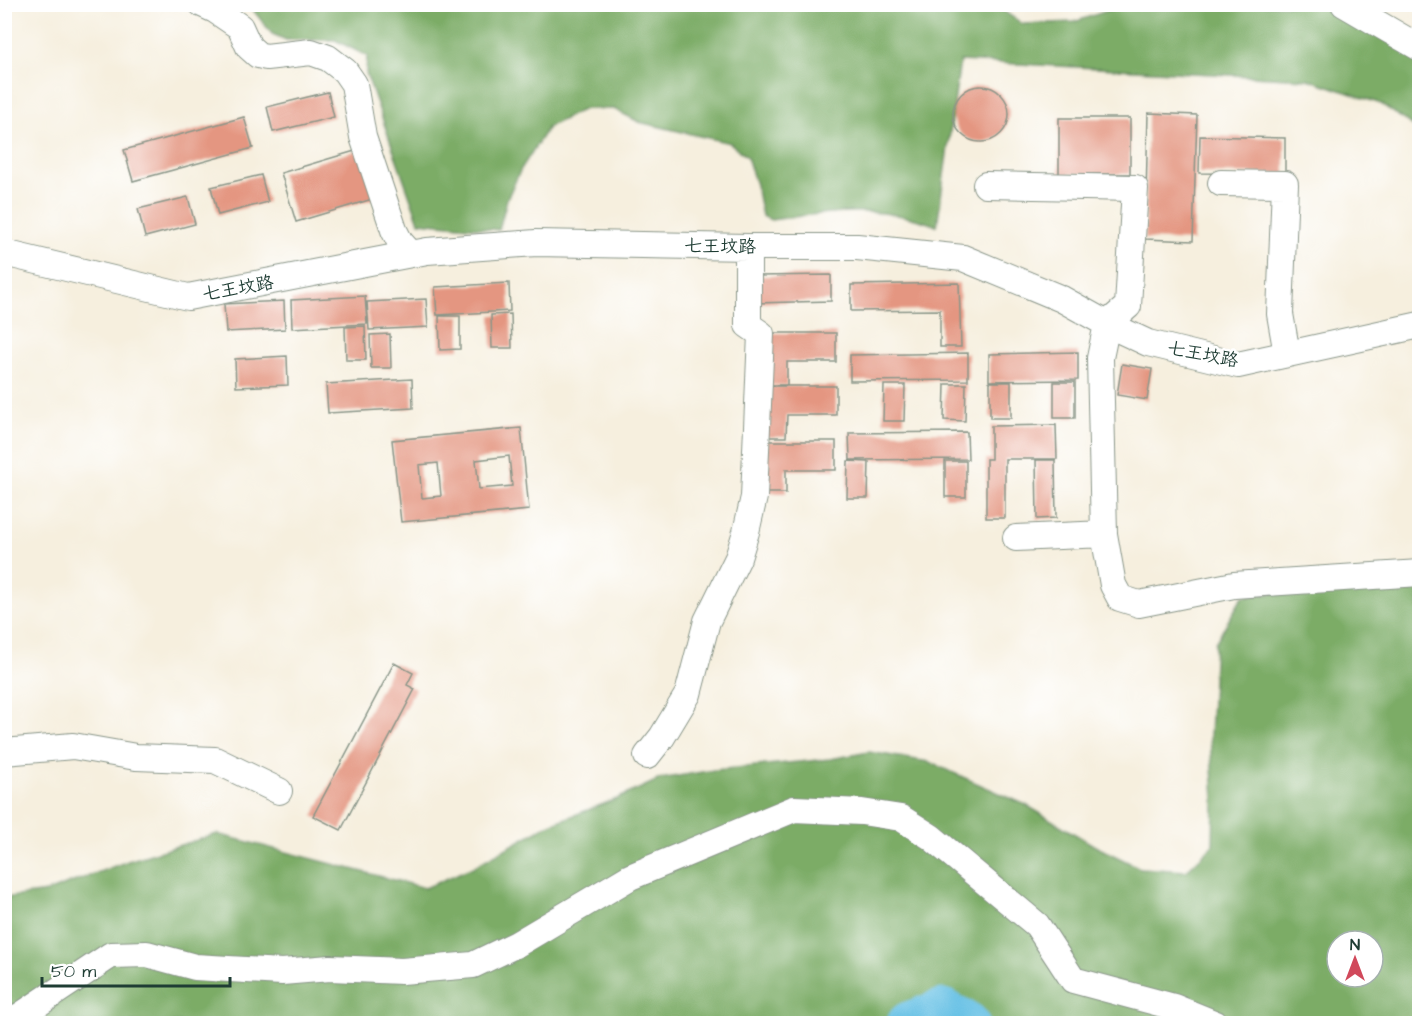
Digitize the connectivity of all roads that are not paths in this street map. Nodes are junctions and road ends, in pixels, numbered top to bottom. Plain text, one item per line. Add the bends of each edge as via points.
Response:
1 (202, 4) edge
2 (1344, 4) edge
3 (1419, 48) edge
4 (1221, 183) dead end
5 (986, 185) dead end
6 (748, 247) junction
7 (4, 253) edge
8 (411, 254) junction
9 (1107, 324) junction
10 (1419, 325) edge
11 (1287, 354) junction
12 (1104, 534) junction
13 (1016, 538) dead end
14 (1419, 573) edge
15 (4, 752) edge
16 (647, 756) dead end
17 (279, 791) dead end
18 (8, 1023) edge
19 (1216, 1023) edge

1 - 8 street via 240,27 249,47 258,55 311,52 328,58 345,71 354,84 363,137 394,230
2 - 3 street
4 - 11 street via 1285,184 1280,314
5 - 9 street via 1135,188 1128,306
6 - 8 street, 七王坟路 via 536,243
6 - 9 street, 七王坟路 via 857,247 963,258 1062,299
6 - 16 street via 748,325 761,334 754,497 738,558 707,621 688,694
7 - 8 street, 七王坟路 via 188,297
9 - 11 street, 七王坟路 via 1148,343 1238,364
9 - 12 street via 1100,358
10 - 11 street, 七王坟路
12 - 13 street
12 - 14 street via 1113,585 1120,598 1139,604 1234,585
15 - 17 street via 73,746 136,757 215,760
18 - 19 street via 111,955 147,954 195,968 282,972 330,968 402,971 473,965 517,944 630,877 794,809 901,818 931,837 1037,925 1073,980 1174,1007

